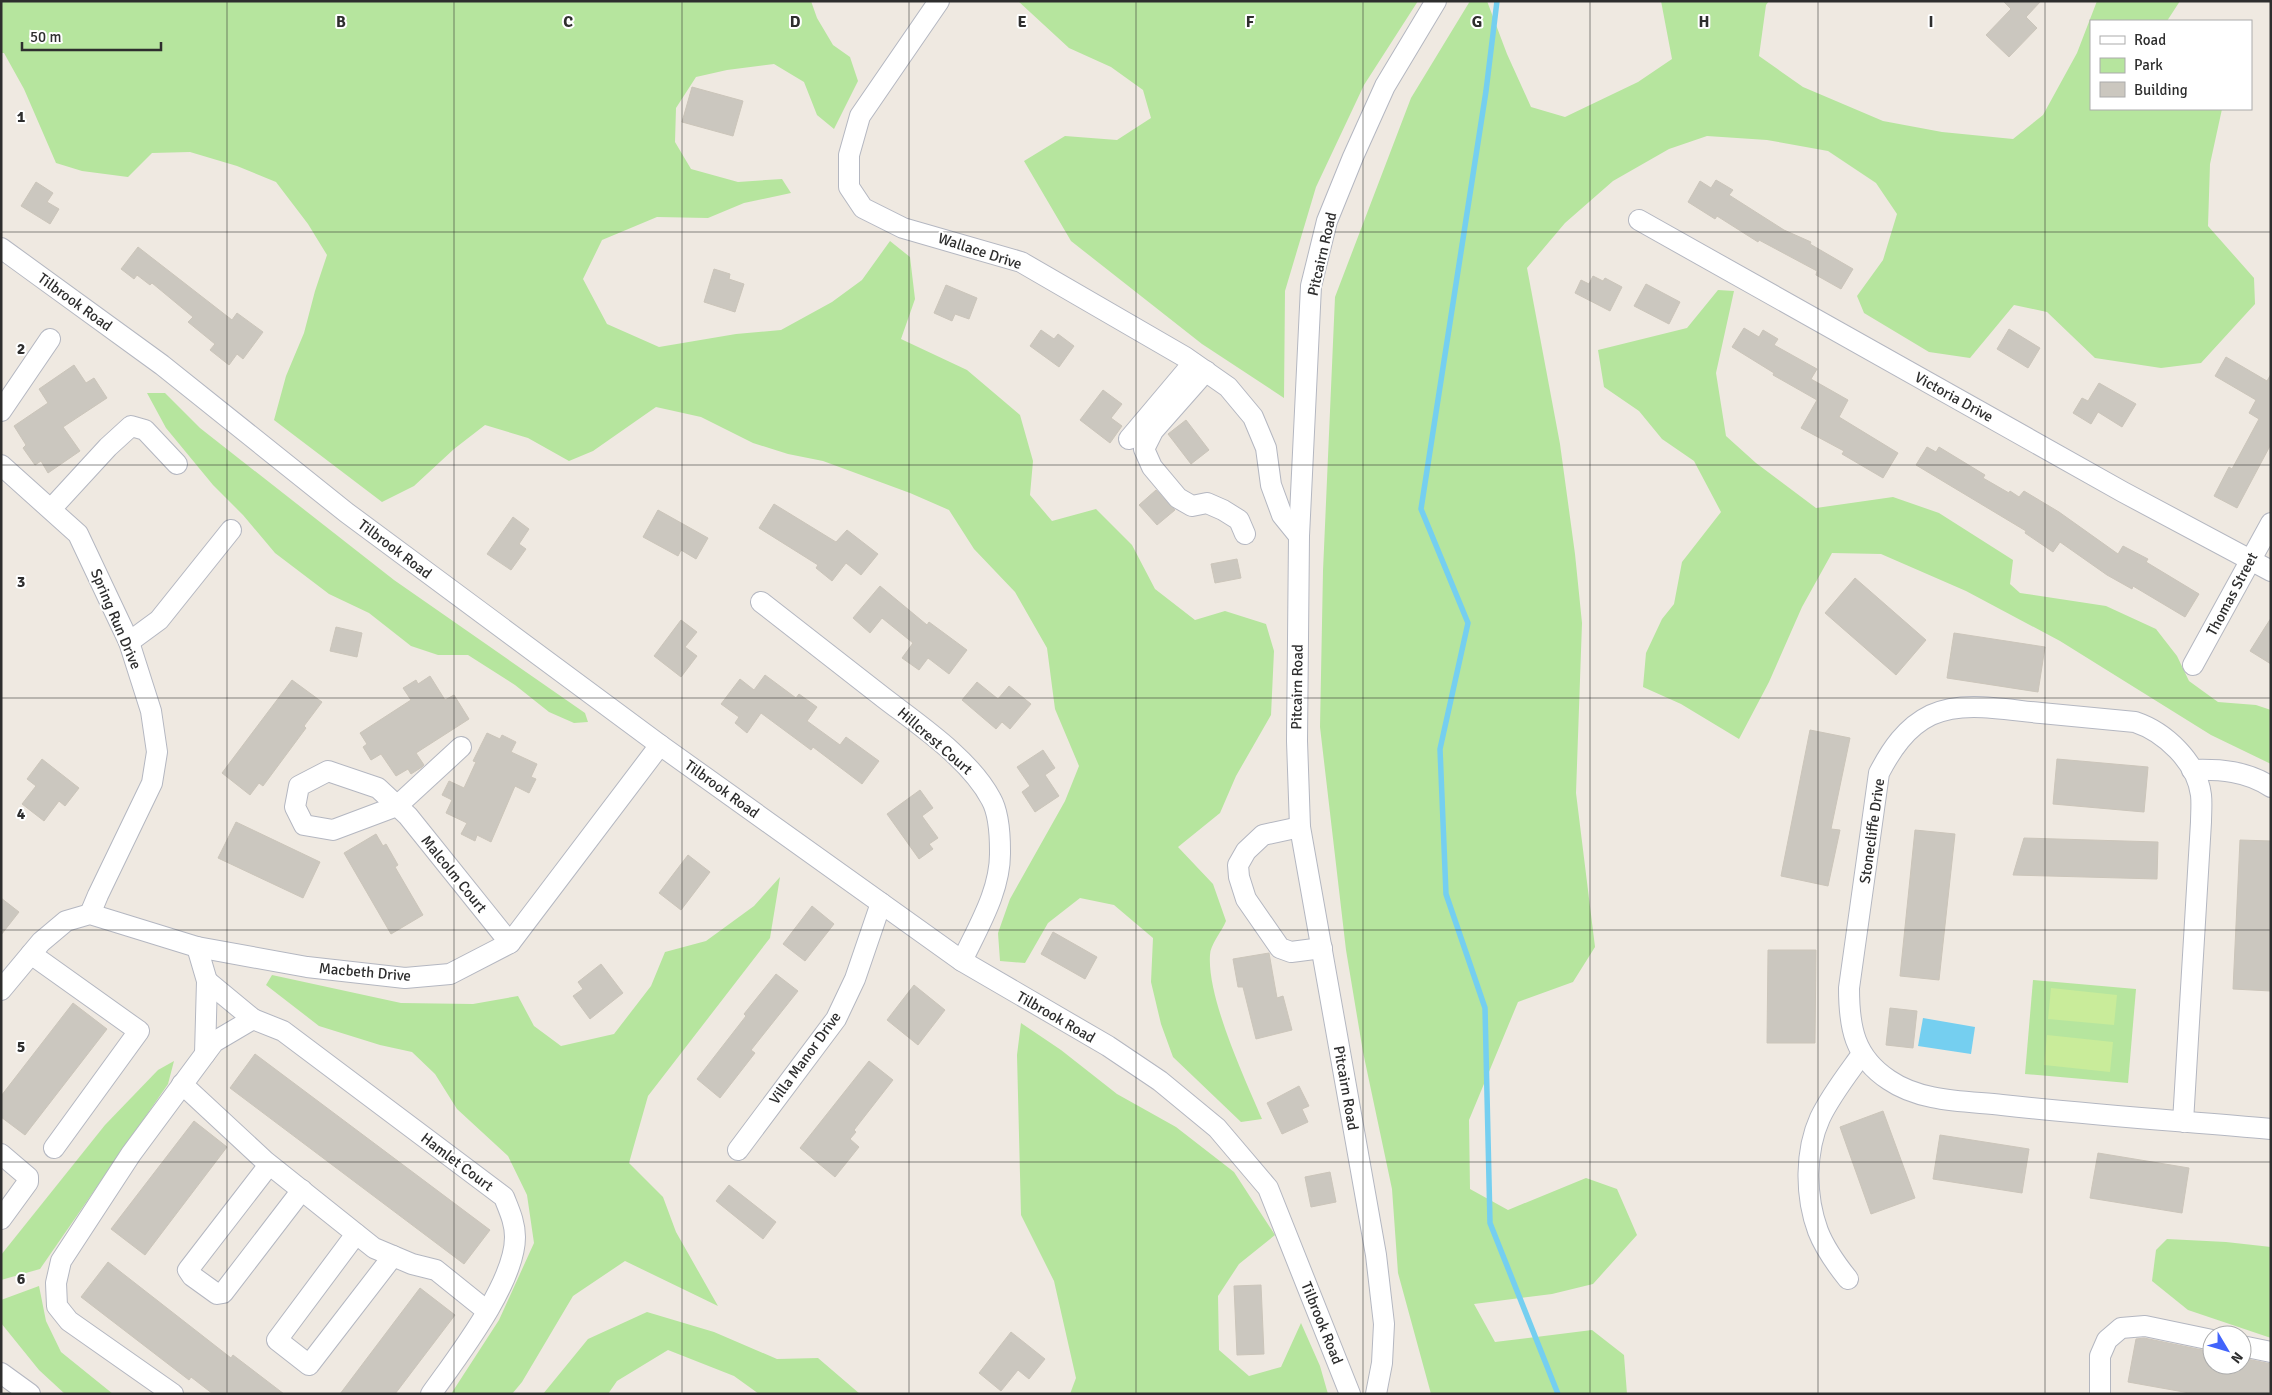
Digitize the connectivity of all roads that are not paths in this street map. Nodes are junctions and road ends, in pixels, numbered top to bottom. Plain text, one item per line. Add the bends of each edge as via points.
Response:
1 (939, 1) edge
2 (1436, 1) edge
3 (1639, 220) dead end
4 (1, 248) edge
5 (50, 339) dead end
6 (1200, 367) junction
7 (1, 411) edge
8 (1129, 439) dead end
9 (177, 464) dead end
10 (1, 465) edge
11 (51, 510) junction
12 (2271, 523) edge
13 (231, 530) dead end
14 (1245, 534) dead end
15 (1299, 536) junction
16 (2250, 559) junction
17 (2271, 571) edge
18 (761, 602) dead end
19 (129, 642) junction
20 (2194, 665) dead end
21 (660, 745) junction
22 (460, 747) dead end
23 (2192, 770) junction
24 (2271, 787) edge
25 (398, 806) junction
26 (1300, 827) junction
27 (881, 903) junction
28 (90, 914) junction
29 (510, 943) junction
30 (197, 947) junction
31 (1322, 948) junction
32 (31, 954) junction
33 (962, 961) junction
34 (207, 981) junction
35 (1, 990) edge
36 (253, 1019) junction
37 (205, 1054) junction
38 (1862, 1054) junction
39 (182, 1084) junction
40 (2183, 1122) junction
41 (2271, 1129) edge
42 (54, 1148) dead end
43 (738, 1150) dead end
44 (1, 1154) edge
45 (269, 1165) junction
46 (302, 1190) junction
47 (1, 1219) edge
48 (356, 1234) junction
49 (393, 1256) junction
50 (1848, 1280) dead end
51 (487, 1311) junction
52 (2202, 1338) edge
53 (2252, 1348) edge
54 (2271, 1352) edge
55 (1, 1373) edge
56 (30, 1394) edge
57 (173, 1394) edge
58 (431, 1394) edge
59 (1350, 1394) edge
60 (1376, 1394) edge
61 (2100, 1394) edge

1 - 6 street, Wallace Drive via 860,116 849,155 849,187 863,208 903,228 1021,262
2 - 15 street, Pitcairn Road via 1385,86 1327,221 1311,286
3 - 16 street, Victoria Drive via 2123,492
4 - 21 street, Tilbrook Road via 162,365 346,513
5 - 7 street
6 - 8 street
6 - 14 street via 1144,448 1152,467 1178,498 1192,506 1207,504 1223,510 1239,520
6 - 15 street, Wallace Drive via 1228,387 1253,417 1266,448 1271,485 1282,515
9 - 11 street via 145,430 131,426
10 - 11 street, Spring Run Drive
11 - 19 street, Spring Run Drive via 78,534
12 - 16 street, Thomas Street
13 - 19 street via 159,620
15 - 26 street, Pitcairn Road via 1297,741
16 - 17 street, Victoria Drive
16 - 20 street, Thomas Street
18 - 33 street, Hillcrest Court via 931,735 976,776 992,800 1000,853 997,879 988,907
19 - 28 street, Spring Run Drive via 151,711 158,752 152,783
21 - 27 street, Tilbrook Road
21 - 29 street, Macbeth Drive
22 - 25 street
23 - 24 street via 2232,772
23 - 38 street, Stonecliffe Drive via 2166,738 2151,727 2135,722 1983,707 1952,709 1931,715 1908,732 1892,748 1879,774 1849,988 1853,1036
23 - 40 street, Stonecliffe Drive via 2201,794 2201,822
25 - 25 street, Malcolm Court via 378,788 328,771 299,786 295,807 304,824 333,830
25 - 29 street, Malcolm Court
26 - 31 street, Pitcairn Road
26 - 31 street via 1263,835 1246,851 1238,865 1239,877 1246,899 1280,948 1291,952
27 - 33 street, Tilbrook Road
27 - 43 street, Villa Manor Drive via 855,980 836,1019
28 - 30 street, Macbeth Drive
28 - 32 street via 66,921 40,942
29 - 30 street, Macbeth Drive via 450,974 405,978 307,967
30 - 34 street
31 - 60 street, Pitcairn Road via 1376,1255 1384,1324
32 - 35 street
32 - 42 street via 138,1031
33 - 59 street, Tilbrook Road via 1116,1052 1160,1081 1217,1128 1268,1188
34 - 36 street, Hamlet Court
34 - 37 street
36 - 37 street via 214,1042
36 - 51 street, Hamlet Court via 283,1031 504,1197 513,1220 515,1238 509,1268
37 - 39 street
38 - 40 street, Stonecliffe Drive via 1900,1088 1931,1097
38 - 50 street via 1820,1119 1811,1148 1808,1176 1818,1230 1829,1254
39 - 45 street
39 - 57 street via 131,1154 61,1261 56,1283 57,1306 69,1321
40 - 41 street, Stonecliffe Drive
44 - 47 street via 28,1177 28,1182
45 - 46 street
45 - 46 street via 188,1270 192,1276 217,1294 223,1293
46 - 48 street
48 - 49 street via 374,1248
48 - 49 street via 277,1340 309,1365
49 - 51 street via 436,1270
51 - 58 street, Hamlet Court
52 - 61 street via 2145,1326 2121,1328 2107,1340 2100,1356
53 - 54 street
55 - 56 street

